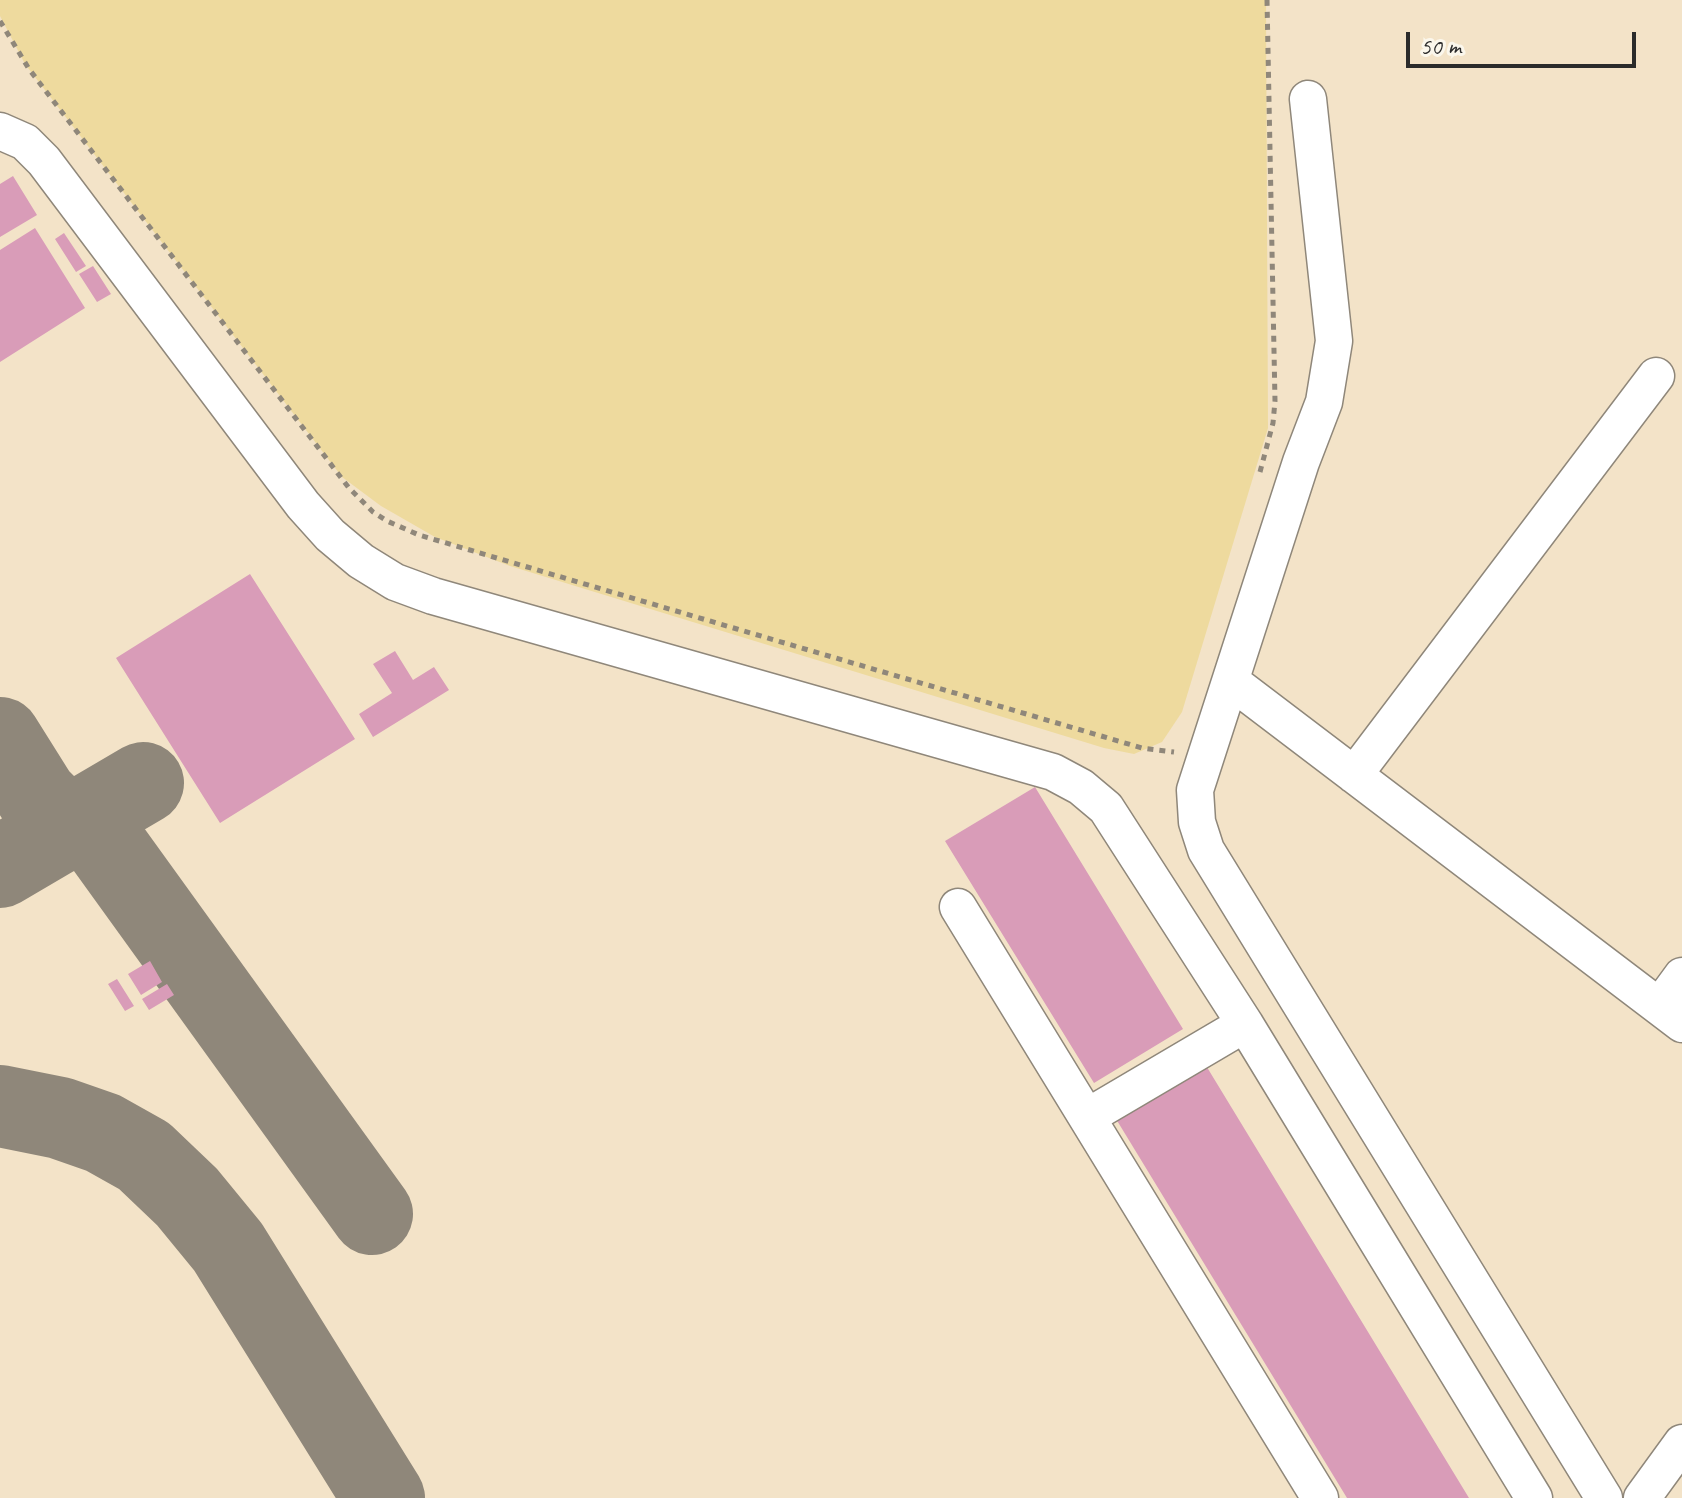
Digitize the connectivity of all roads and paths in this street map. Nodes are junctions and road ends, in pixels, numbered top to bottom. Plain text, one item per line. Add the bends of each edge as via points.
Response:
1 (1267, 0) edge
2 (0, 21) edge
3 (1308, 99) dead end
4 (0, 131) edge
5 (1656, 376) dead end
6 (1258, 479) dead end
7 (1232, 682) junction
8 (1183, 746) dead end
9 (1354, 775) junction
10 (958, 907) dead end
11 (1682, 976) edge
12 (1671, 1015) edge
13 (1245, 1024) junction
14 (1087, 1117) junction
15 (1682, 1443) edge
16 (1320, 1498) edge
17 (1534, 1498) edge
18 (1604, 1498) edge
19 (1642, 1498) edge

1 - 6 path via 1275,401
2 - 8 path via 29,69 349,488 387,521 1142,748 1161,753 1178,752
3 - 7 street via 1334,341 1324,402
4 - 13 street via 25,142 44,161 303,505 361,561 395,582 433,596 1053,772 1106,808
5 - 9 street
7 - 9 street
7 - 18 street via 1195,790 1206,850
9 - 12 street
10 - 14 street
11 - 12 street
13 - 14 street
13 - 17 street
14 - 16 street
15 - 19 street

